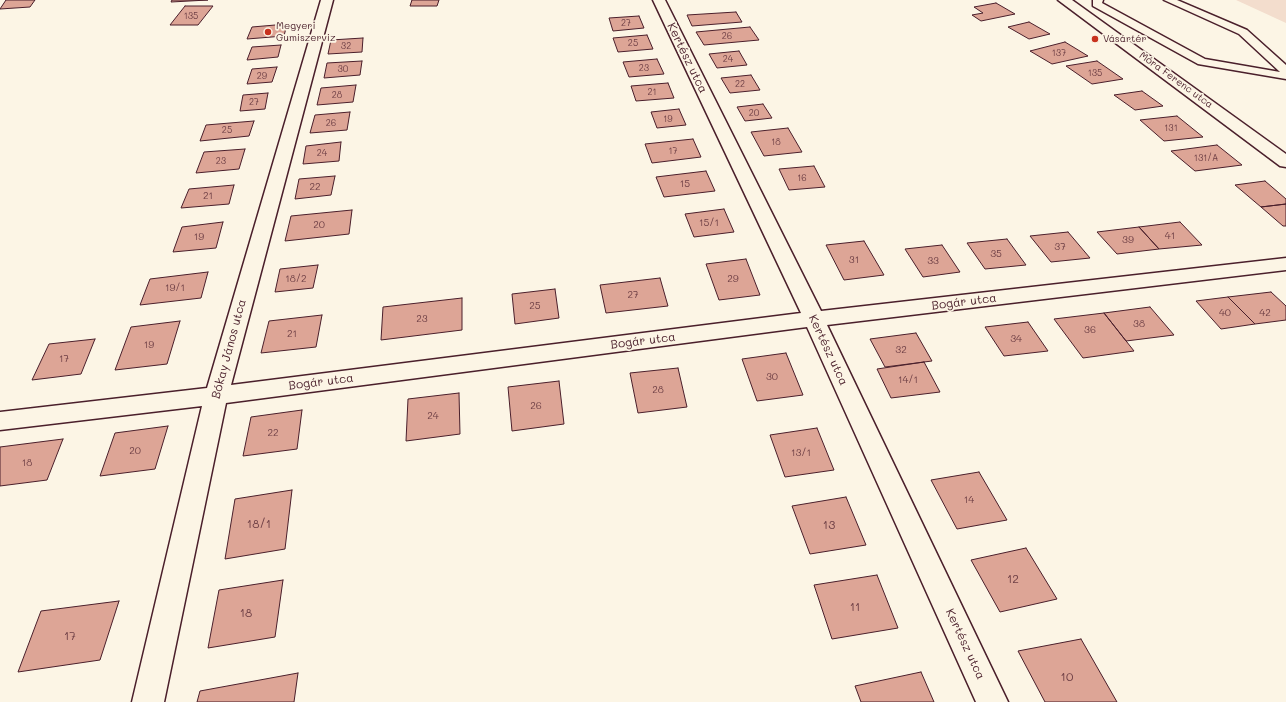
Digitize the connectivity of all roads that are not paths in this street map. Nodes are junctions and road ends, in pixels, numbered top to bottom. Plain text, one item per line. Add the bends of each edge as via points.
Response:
1 (326, 0) edge
2 (659, 0) edge
3 (1064, 0) edge
4 (1098, 0) edge
5 (1169, 0) edge
6 (1286, 71) edge
7 (1286, 76) edge
8 (1285, 159) edge
9 (1286, 264) edge
10 (814, 320) junction
11 (216, 396) junction
12 (0, 421) edge
13 (148, 702) edge
14 (992, 702) edge

1 - 11 street, Bókay János utca
2 - 10 street, Kertész utca
3 - 8 street, Móra Ferenc utca
4 - 7 lane via 1097,4 1202,62
5 - 6 lane via 1243,32
9 - 10 street, Bogár utca
10 - 11 street, Bogár utca
10 - 14 street, Kertész utca
11 - 12 street, Bogár utca
11 - 13 street, Bókay János utca

